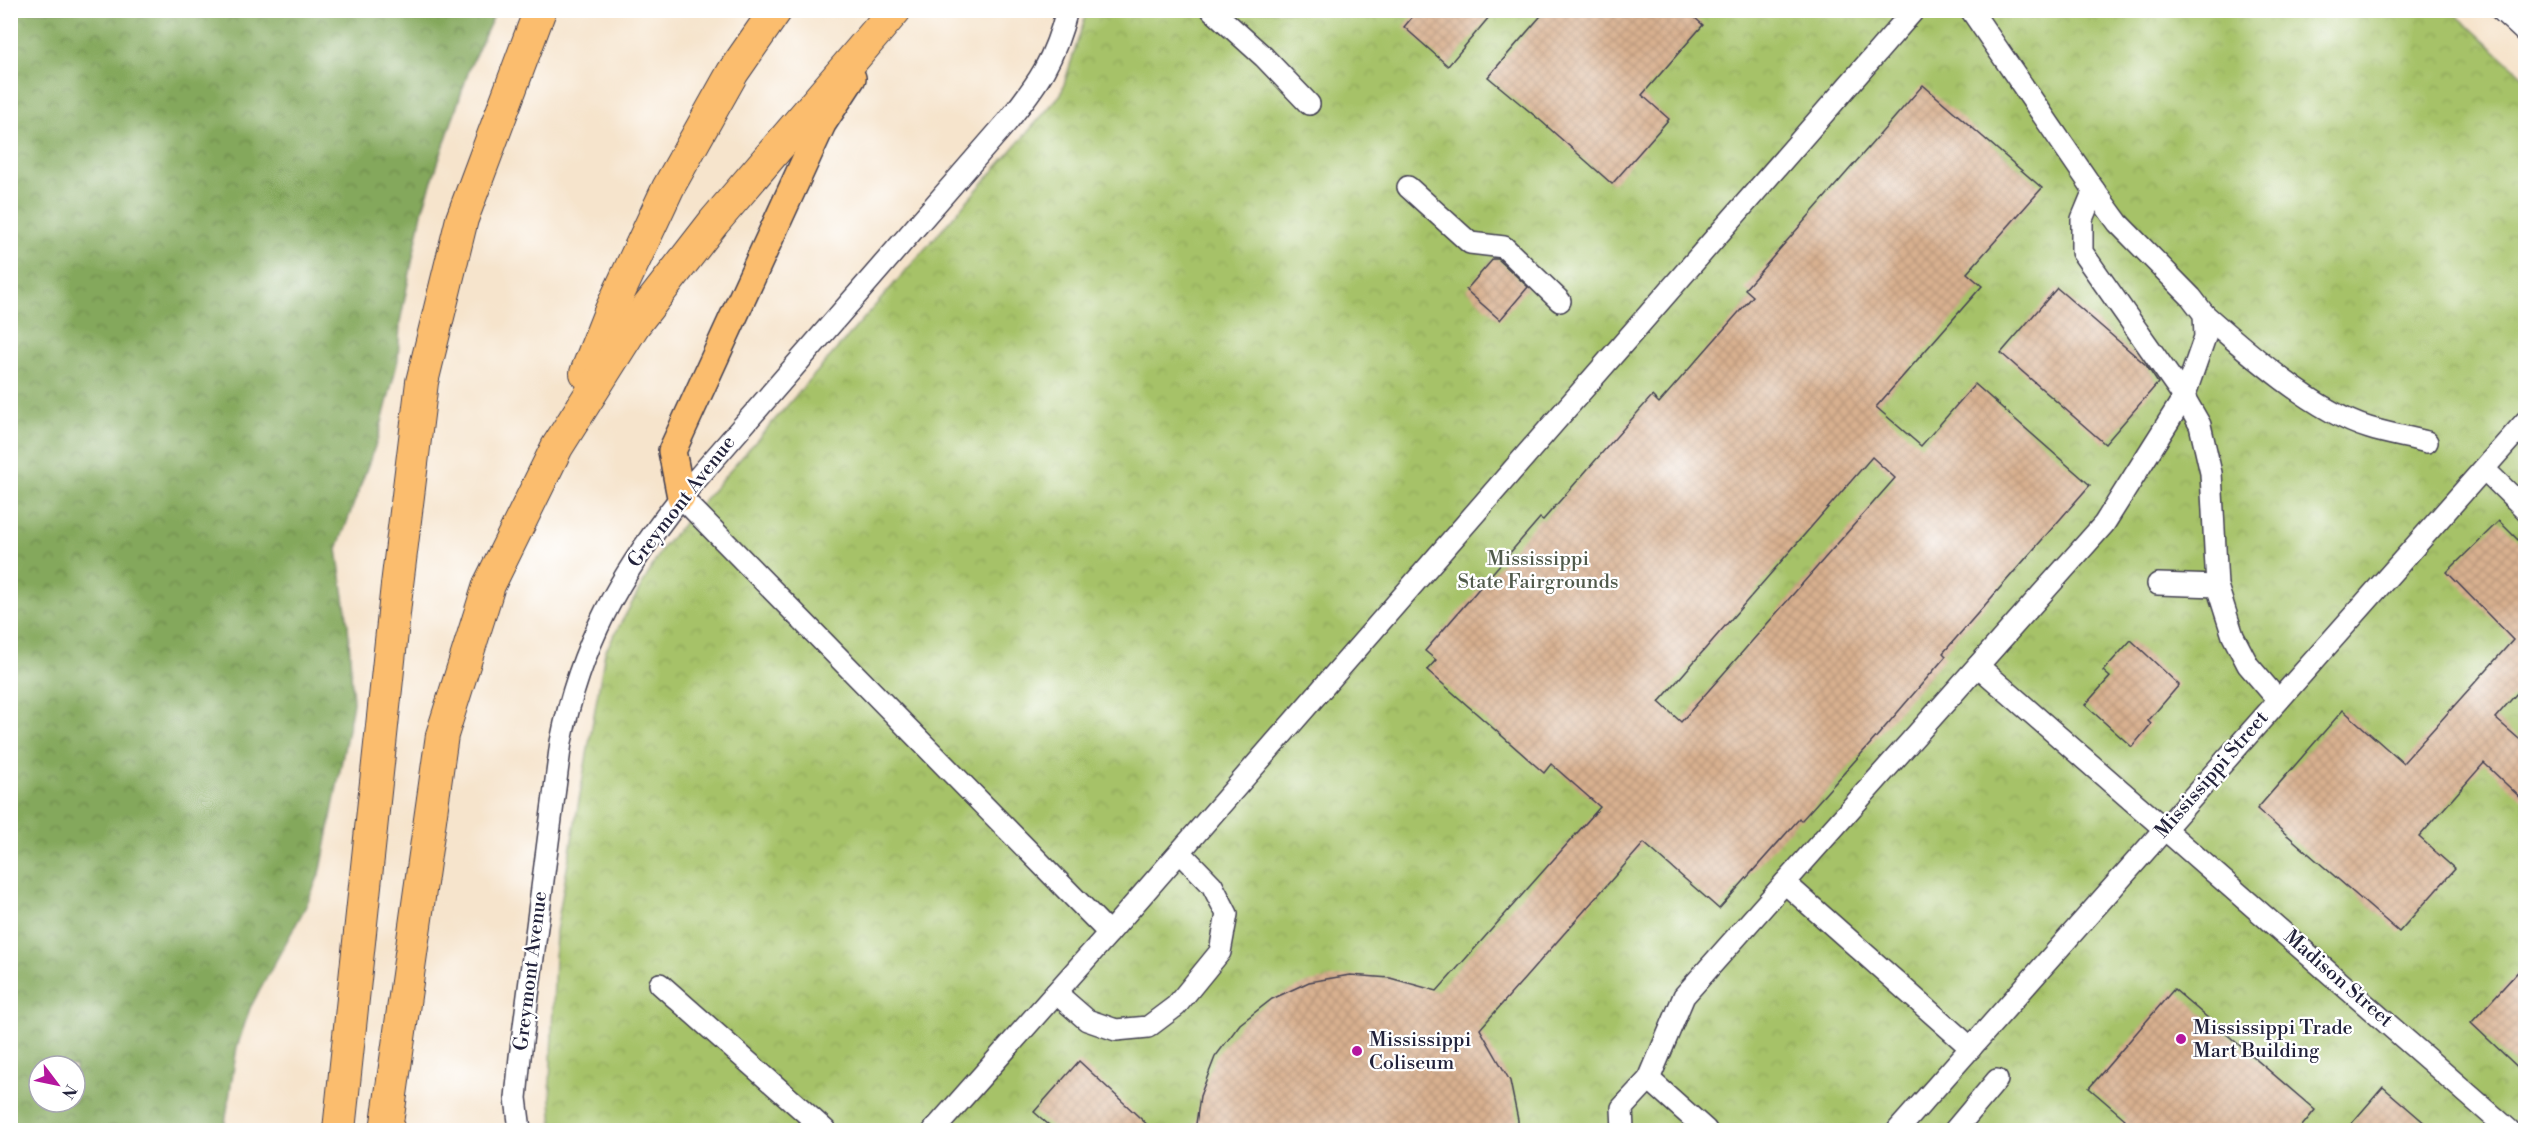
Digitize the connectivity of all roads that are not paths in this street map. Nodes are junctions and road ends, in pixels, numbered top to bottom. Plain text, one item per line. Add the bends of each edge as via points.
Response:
1 (540, 10) edge
2 (776, 10) edge
3 (895, 10) edge
4 (1067, 10) edge
5 (1212, 10) edge
6 (1914, 10) edge
7 (1971, 10) edge
8 (2501, 10) edge
9 (2526, 33) edge
10 (1310, 104) dead end
11 (1408, 187) dead end
12 (2094, 190) junction
13 (1560, 301) dead end
14 (2204, 314) junction
15 (2184, 397) junction
16 (2526, 421) edge
17 (2427, 442) dead end
18 (557, 447) junction
19 (2484, 469) junction
20 (681, 497) junction
21 (2526, 510) edge
22 (2158, 584) dead end
23 (2217, 586) junction
24 (1978, 666) junction
25 (2278, 700) junction
26 (2165, 828) junction
27 (1180, 852) junction
28 (1785, 883) junction
29 (1109, 933) junction
30 (660, 984) dead end
31 (1056, 993) junction
32 (1971, 1048) junction
33 (397, 1051) junction
34 (345, 1076) junction
35 (1649, 1079) junction
36 (1997, 1080) dead end
37 (326, 1131) edge
38 (339, 1131) edge
39 (386, 1131) edge
40 (398, 1131) edge
41 (520, 1131) edge
42 (825, 1131) edge
43 (934, 1131) edge
44 (1623, 1131) edge
45 (1706, 1131) edge
46 (1898, 1131) edge
47 (1955, 1131) edge
48 (2509, 1131) edge

1 - 34 highway via 462,219 422,382
2 - 18 highway via 734,72 668,189 610,312
3 - 18 highway via 714,222 634,325
3 - 20 main road via 822,124 672,451
4 - 20 street, Greymont Avenue via 1056,50 1039,82
5 - 10 street
6 - 27 street
7 - 12 street
8 - 9 street
11 - 13 street via 1470,243 1504,247
12 - 14 street via 2118,223
12 - 15 street via 2082,219 2082,252
14 - 15 street via 2205,338
14 - 17 street via 2242,348 2329,411 2368,428
15 - 23 street via 2200,425 2211,473
15 - 24 street via 2104,524
16 - 19 street, Mississippi Street
18 - 33 highway via 489,585 442,735
19 - 21 street
19 - 25 street, Mississippi Street
20 - 29 street
20 - 41 street, Greymont Avenue via 616,589 578,671 568,704 520,1057 516,1098
22 - 23 street
23 - 25 street via 2233,636 2248,665
24 - 26 street, Madison Street
24 - 28 street
25 - 26 street, Mississippi Street
26 - 32 street, Mississippi Street
26 - 48 street, Madison Street
27 - 29 street
27 - 31 street via 1212,885 1227,914 1220,952 1176,1006 1148,1027 1116,1030 1088,1020
28 - 32 street
28 - 35 street via 1684,996
29 - 31 street
30 - 42 street
31 - 43 street
32 - 46 street, Mississippi Street
33 - 39 highway
33 - 40 highway
34 - 37 highway
34 - 38 highway
35 - 44 street via 1622,1108
35 - 45 street
36 - 47 street

